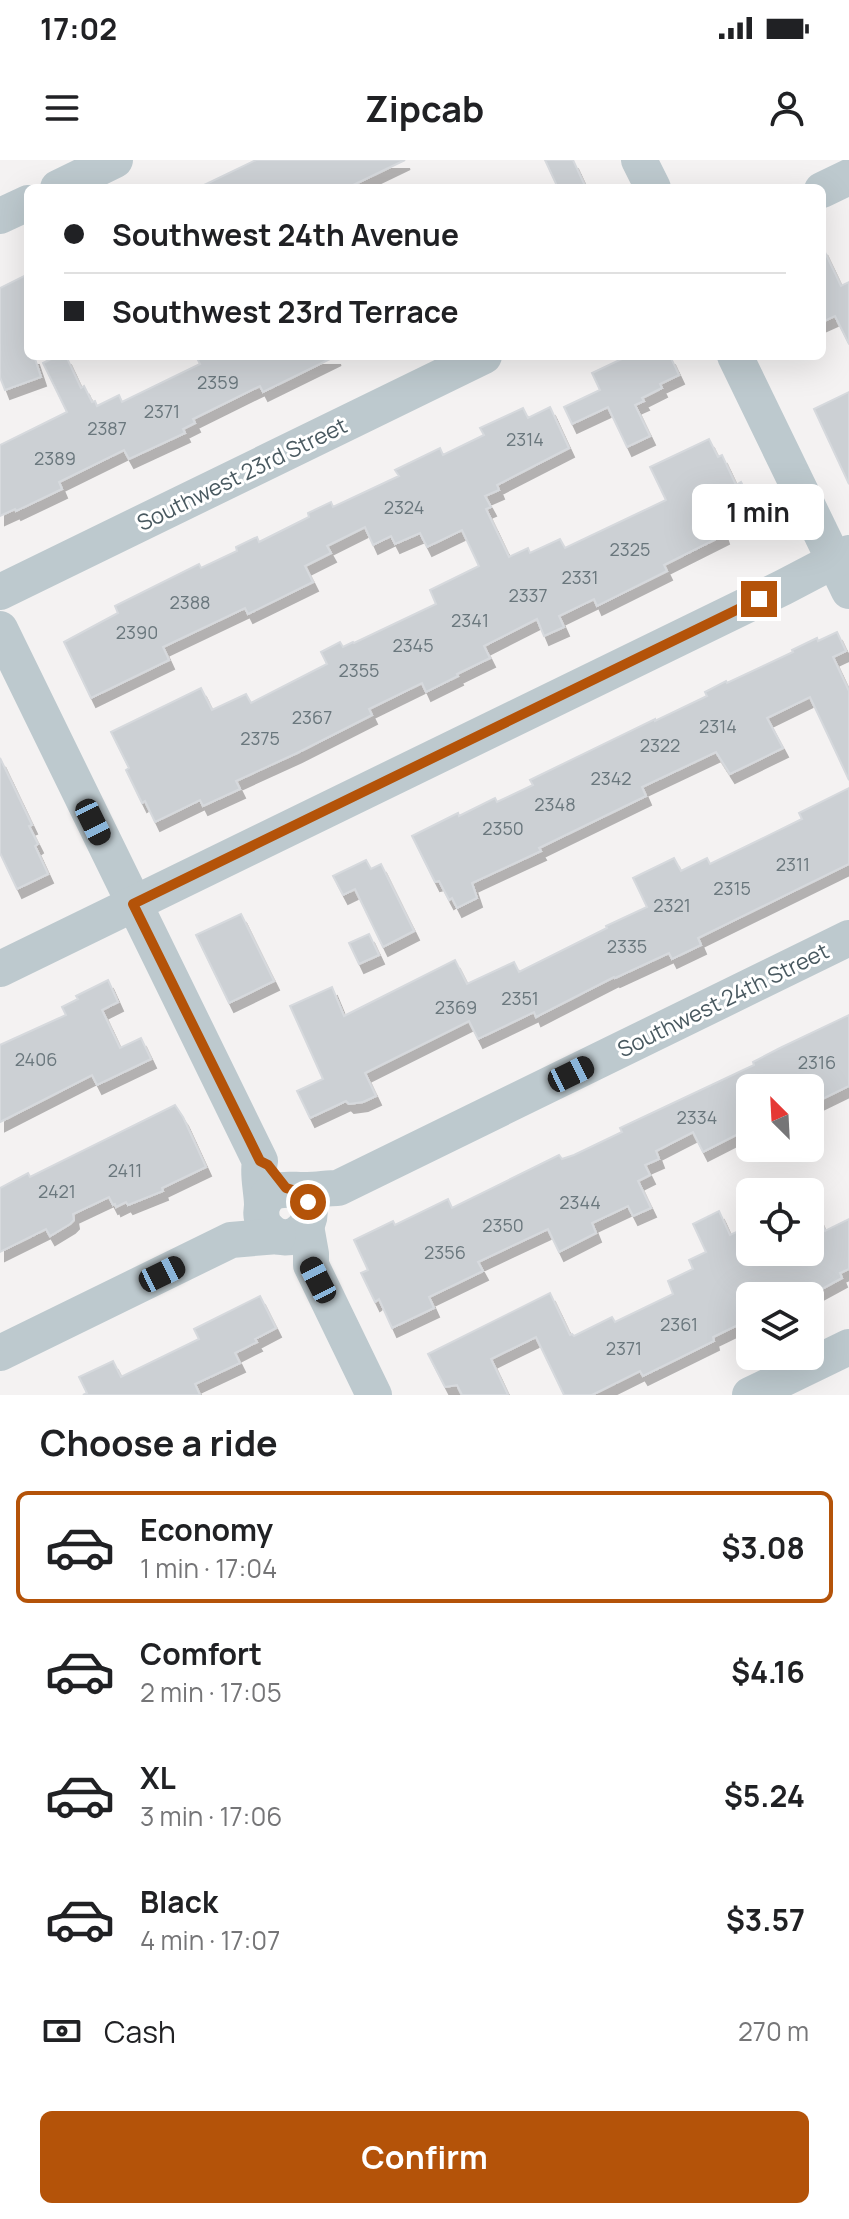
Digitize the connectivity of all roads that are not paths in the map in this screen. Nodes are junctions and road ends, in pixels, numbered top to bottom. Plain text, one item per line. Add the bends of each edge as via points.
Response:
1 (115, 160) edge
2 (639, 160) edge
3 (849, 177) edge
4 (66, 184) edge
5 (651, 184) edge
6 (826, 188) edge
7 (24, 205) edge
8 (0, 216) edge
9 (476, 360) edge
10 (737, 360) edge
11 (844, 568) edge
12 (0, 592) edge
13 (0, 629) edge
14 (133, 904) junction
15 (849, 938) edge
16 (0, 969) edge
17 (285, 1214) junction
18 (849, 1347) edge
19 (0, 1353) edge
20 (374, 1395) edge
21 (750, 1395) edge

1 - 4 street
2 - 5 street
3 - 6 street
7 - 8 street
9 - 12 street, Southwest 23rd Street
10 - 11 street
11 - 14 street via 784,587
13 - 14 street
14 - 16 street
14 - 17 street via 260,1161 262,1183
15 - 17 street, Southwest 24th Street
17 - 19 street via 238,1231 231,1240
17 - 20 street via 311,1254 311,1265
18 - 21 street

